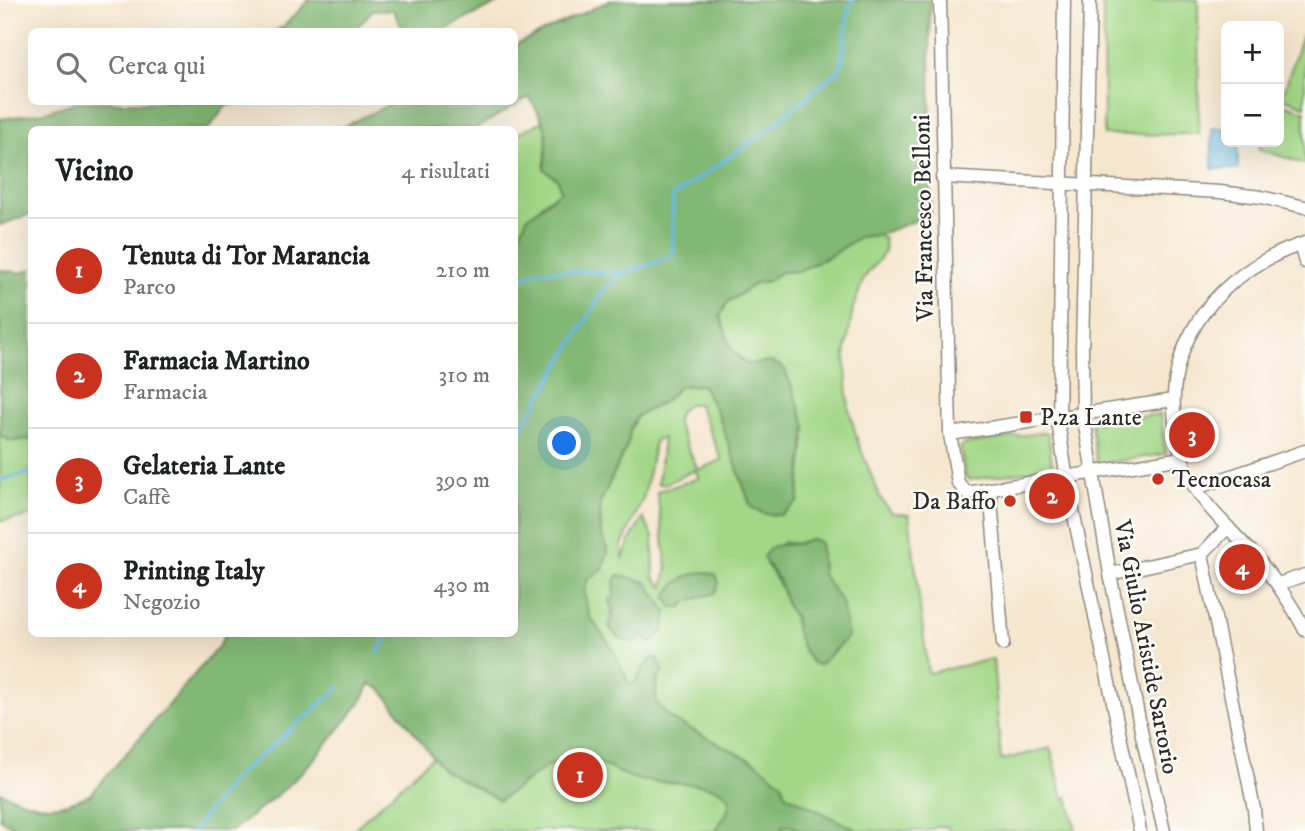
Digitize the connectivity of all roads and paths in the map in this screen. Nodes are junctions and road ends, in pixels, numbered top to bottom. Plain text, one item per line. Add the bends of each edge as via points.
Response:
1 (940, 0) edge
2 (1064, 0) edge
3 (1090, 0) edge
4 (942, 177) junction
5 (1063, 184) junction
6 (1088, 185) junction
7 (1305, 207) edge
8 (1302, 244) edge
9 (1305, 262) edge
10 (1172, 400) junction
11 (1083, 414) junction
12 (1058, 417) junction
13 (950, 434) junction
14 (1305, 451) edge
15 (1182, 458) junction
16 (1092, 472) junction
17 (1066, 476) junction
18 (1196, 488) junction
19 (990, 489) junction
20 (1228, 527) junction
21 (1202, 554) junction
22 (1110, 574) junction
23 (1305, 575) edge
24 (1278, 584) junction
25 (1305, 629) edge
26 (1003, 643) dead end
27 (1140, 831) edge
28 (1164, 831) edge
29 (1256, 831) edge

1 - 4 street, Via Francesco Belloni
2 - 5 street
3 - 6 street
4 - 5 street
4 - 13 street, Via Francesco Belloni
5 - 6 street
5 - 12 street
6 - 7 street via 1236,193
6 - 11 street
8 - 9 street
8 - 10 street via 1250,269 1208,305 1185,345
10 - 11 street
10 - 15 street
11 - 12 street
11 - 16 street, Via Giulio Aristide Sartorio
12 - 13 street
12 - 17 street, Via Giulio Aristide Sartorio
13 - 19 street, Via Francesco Belloni via 962,490
14 - 18 street
15 - 16 street
15 - 18 street
16 - 17 street
16 - 22 street, Via Giulio Aristide Sartorio
17 - 19 street
17 - 27 street, Via Giulio Aristide Sartorio
18 - 20 street
19 - 26 street
20 - 21 street
20 - 24 street
21 - 22 street
21 - 29 street
22 - 28 street, Via Giulio Aristide Sartorio
23 - 24 street
24 - 25 street

